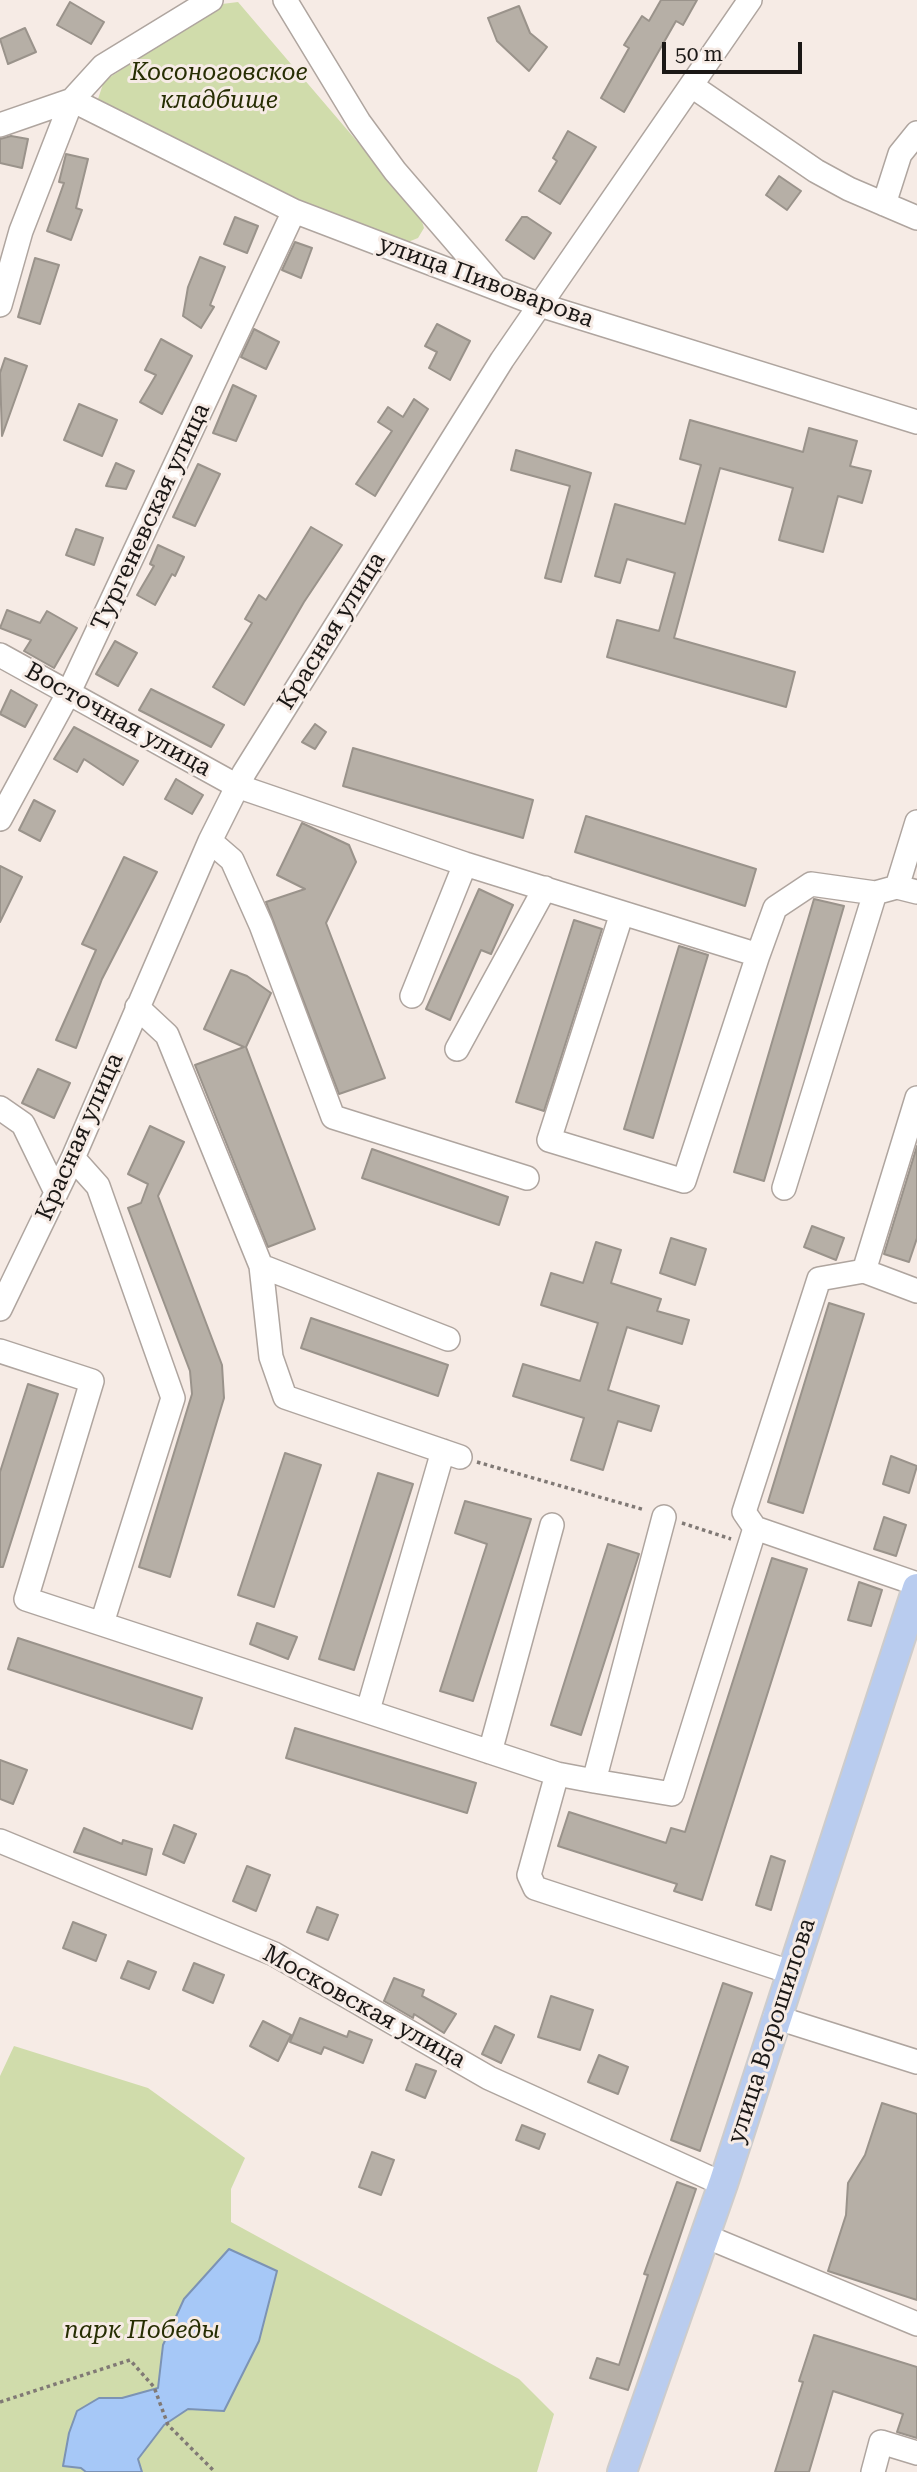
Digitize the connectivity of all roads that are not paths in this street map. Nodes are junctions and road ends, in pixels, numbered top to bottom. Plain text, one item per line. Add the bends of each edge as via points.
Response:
1 (209, 0) edge
2 (285, 0) edge
3 (750, 0) edge
4 (692, 86) junction
5 (72, 100) junction
6 (0, 125) edge
7 (917, 133) edge
8 (884, 204) junction
9 (294, 211) junction
10 (917, 218) edge
11 (497, 289) junction
12 (0, 305) edge
13 (540, 305) junction
14 (917, 422) edge
15 (0, 655) edge
16 (69, 692) junction
17 (237, 786) junction
18 (0, 819) edge
19 (917, 822) edge
20 (210, 841) junction
21 (465, 864) junction
22 (545, 888) junction
23 (896, 891) edge
24 (622, 913) junction
25 (758, 955) junction
26 (412, 996) dead end
27 (136, 1007) junction
28 (457, 1049) dead end
29 (917, 1098) edge
30 (0, 1108) edge
31 (73, 1158) junction
32 (527, 1178) dead end
33 (784, 1188) dead end
34 (56, 1192) junction
35 (261, 1266) junction
36 (864, 1271) junction
37 (917, 1291) edge
38 (0, 1309) edge
39 (449, 1339) dead end
40 (0, 1351) edge
41 (657, 1515) road end
42 (552, 1525) dead end
43 (752, 1536) junction
44 (917, 1586) edge
45 (102, 1623) junction
46 (368, 1710) junction
47 (490, 1752) junction
48 (557, 1774) junction
49 (594, 1781) junction
50 (0, 1841) edge
51 (790, 1972) junction
52 (775, 2017) junction
53 (917, 2063) edge
54 (723, 2184) junction
55 (705, 2236) junction
56 (917, 2324) edge
57 (917, 2454) edge
58 (622, 2472) edge
59 (873, 2472) edge

1 - 5 street via 103,66
2 - 11 street via 366,132
3 - 4 street, Красная улица
4 - 8 street via 816,171
4 - 13 street, Красная улица
5 - 6 street
5 - 9 street, улица Пивоварова
5 - 12 street via 21,231
7 - 8 street via 900,154
8 - 10 street
9 - 11 street, улица Пивоварова
9 - 16 street, Тургеневская улица
11 - 13 street, улица Пивоварова
13 - 14 street, улица Пивоварова
13 - 17 street, Красная улица
15 - 16 street, Восточная улица
16 - 17 street, Восточная улица
16 - 18 street, Тургеневская улица
17 - 20 street, Красная улица
17 - 21 street, Восточная улица
19 - 23 street
20 - 27 street, Красная улица
20 - 32 street via 232,860 261,925 333,1117
21 - 22 street, Восточная улица
21 - 26 street
22 - 24 street, Восточная улица
22 - 28 street
23 - 25 street via 811,884 775,908
23 - 33 street
24 - 25 street, Восточная улица
24 - 25 street via 549,1140 684,1181
27 - 31 street, Красная улица
27 - 35 street via 167,1034
29 - 36 street
30 - 34 street via 23,1124
31 - 34 street, Красная улица
31 - 45 street via 98,1186 173,1398
34 - 38 street, Красная улица
35 - 39 street
35 - 46 street via 271,1357 285,1397 452,1454
36 - 37 street
36 - 43 street via 820,1279 744,1512
40 - 45 street via 92,1381 26,1599
41 - 49 street
42 - 47 street
43 - 44 street
43 - 49 street via 672,1794
44 - 51 main road, улица Ворошилова
45 - 46 street
46 - 47 street
47 - 48 street
48 - 49 street
48 - 51 street via 529,1875 535,1888
50 - 54 street, Московская улица via 274,1954 489,2078
51 - 52 main road, улица Ворошилова
52 - 53 street
52 - 54 main road, улица Ворошилова
54 - 55 main road, улица Ворошилова
55 - 56 street
55 - 58 main road, улица Ворошилова
57 - 59 street via 881,2442

